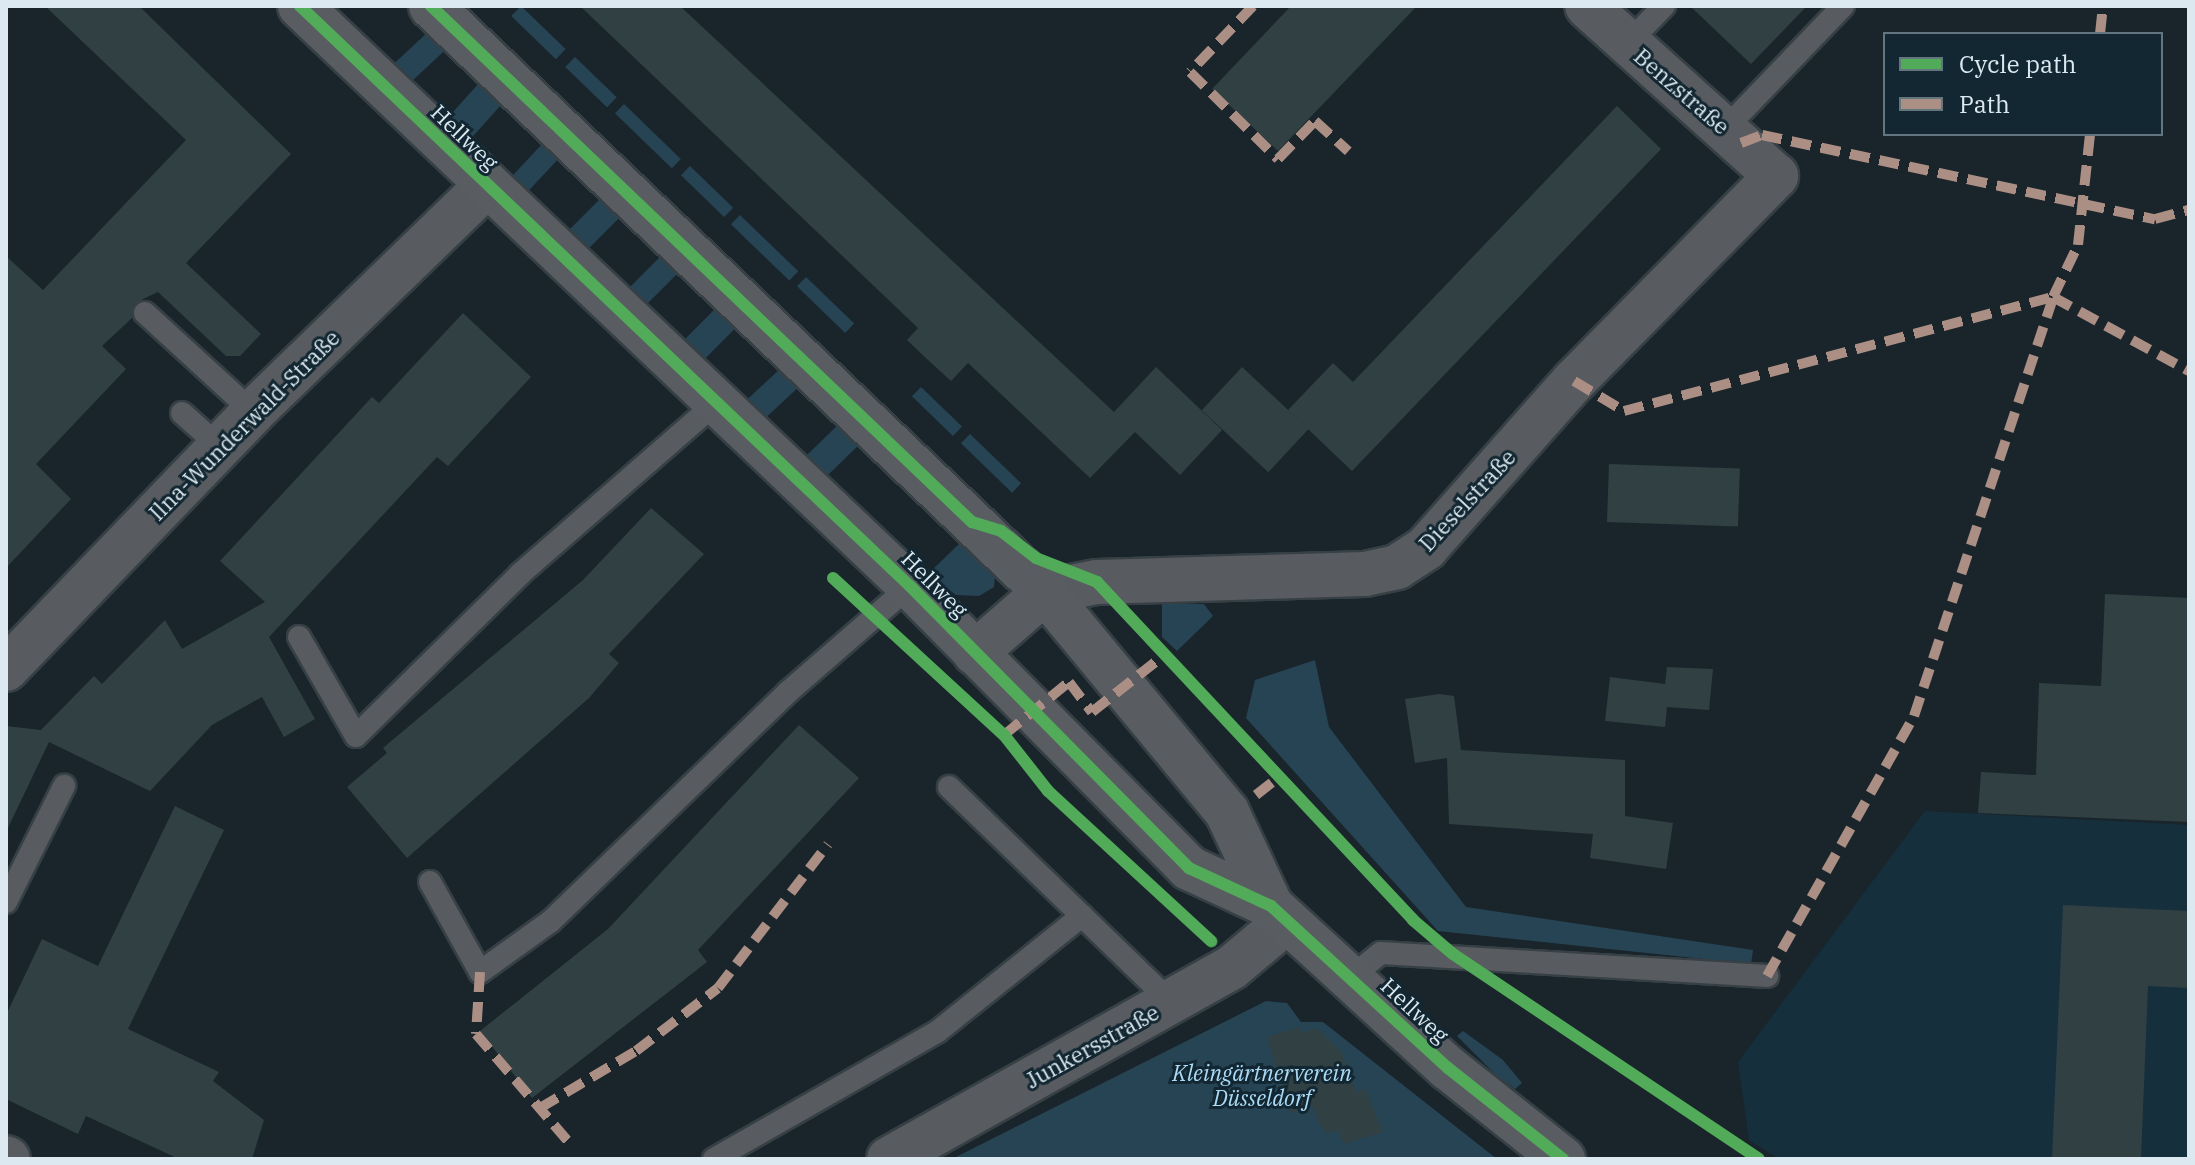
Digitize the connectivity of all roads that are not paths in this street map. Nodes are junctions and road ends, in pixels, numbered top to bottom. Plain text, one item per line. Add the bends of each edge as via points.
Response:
1 (300, 6) edge
2 (431, 6) edge
3 (1587, 6) edge
4 (1664, 6) edge
5 (1843, 6) edge
6 (1627, 44) junction
7 (1726, 128) junction
8 (1776, 176) joint
9 (487, 185) junction
10 (145, 313) dead end
11 (717, 402) junction
12 (253, 412) junction
13 (182, 413) dead end
14 (220, 447) junction
15 (910, 586) junction
16 (1045, 592) junction
17 (299, 637) dead end
18 (975, 653) junction
19 (6, 669) edge
20 (64, 786) dead end
21 (949, 787) dead end
22 (430, 882) dead end
23 (6, 902) edge
24 (1279, 914) junction
25 (1082, 916) junction
26 (1767, 976) dead end
27 (1351, 977) junction
28 (1171, 1002) junction
29 (714, 1159) edge
30 (889, 1159) edge
31 (1563, 1159) edge

1 - 9 main road, Hellweg
2 - 16 main road, Hellweg
3 - 6 street, Benzstraße
4 - 6 lane
5 - 7 lane
6 - 7 street, Benzstraße
7 - 8 street, Benzstraße
8 - 16 street, Dieselstraße via 1574,381 1426,548 1397,567 1365,574 1097,582
9 - 11 main road, Hellweg
9 - 12 street, Ilna-Wunderwald-Straße
10 - 12 lane
11 - 15 main road, Hellweg
11 - 17 lane via 520,574 356,736
12 - 14 street, Ilna-Wunderwald-Straße
13 - 14 lane
14 - 19 street, Ilna-Wunderwald-Straße
15 - 18 main road, Hellweg
15 - 22 lane via 788,692 551,921 480,972
16 - 18 main road
16 - 24 main road, Hellweg via 1227,812
18 - 24 main road, Hellweg via 1189,868
20 - 23 lane
21 - 25 lane
24 - 27 main road, Hellweg
24 - 28 street, Junkersstraße via 1231,968
25 - 28 lane
25 - 29 lane via 937,1032
26 - 27 lane via 1381,953
27 - 31 main road, Hellweg via 1448,1068
28 - 30 street, Junkersstraße

